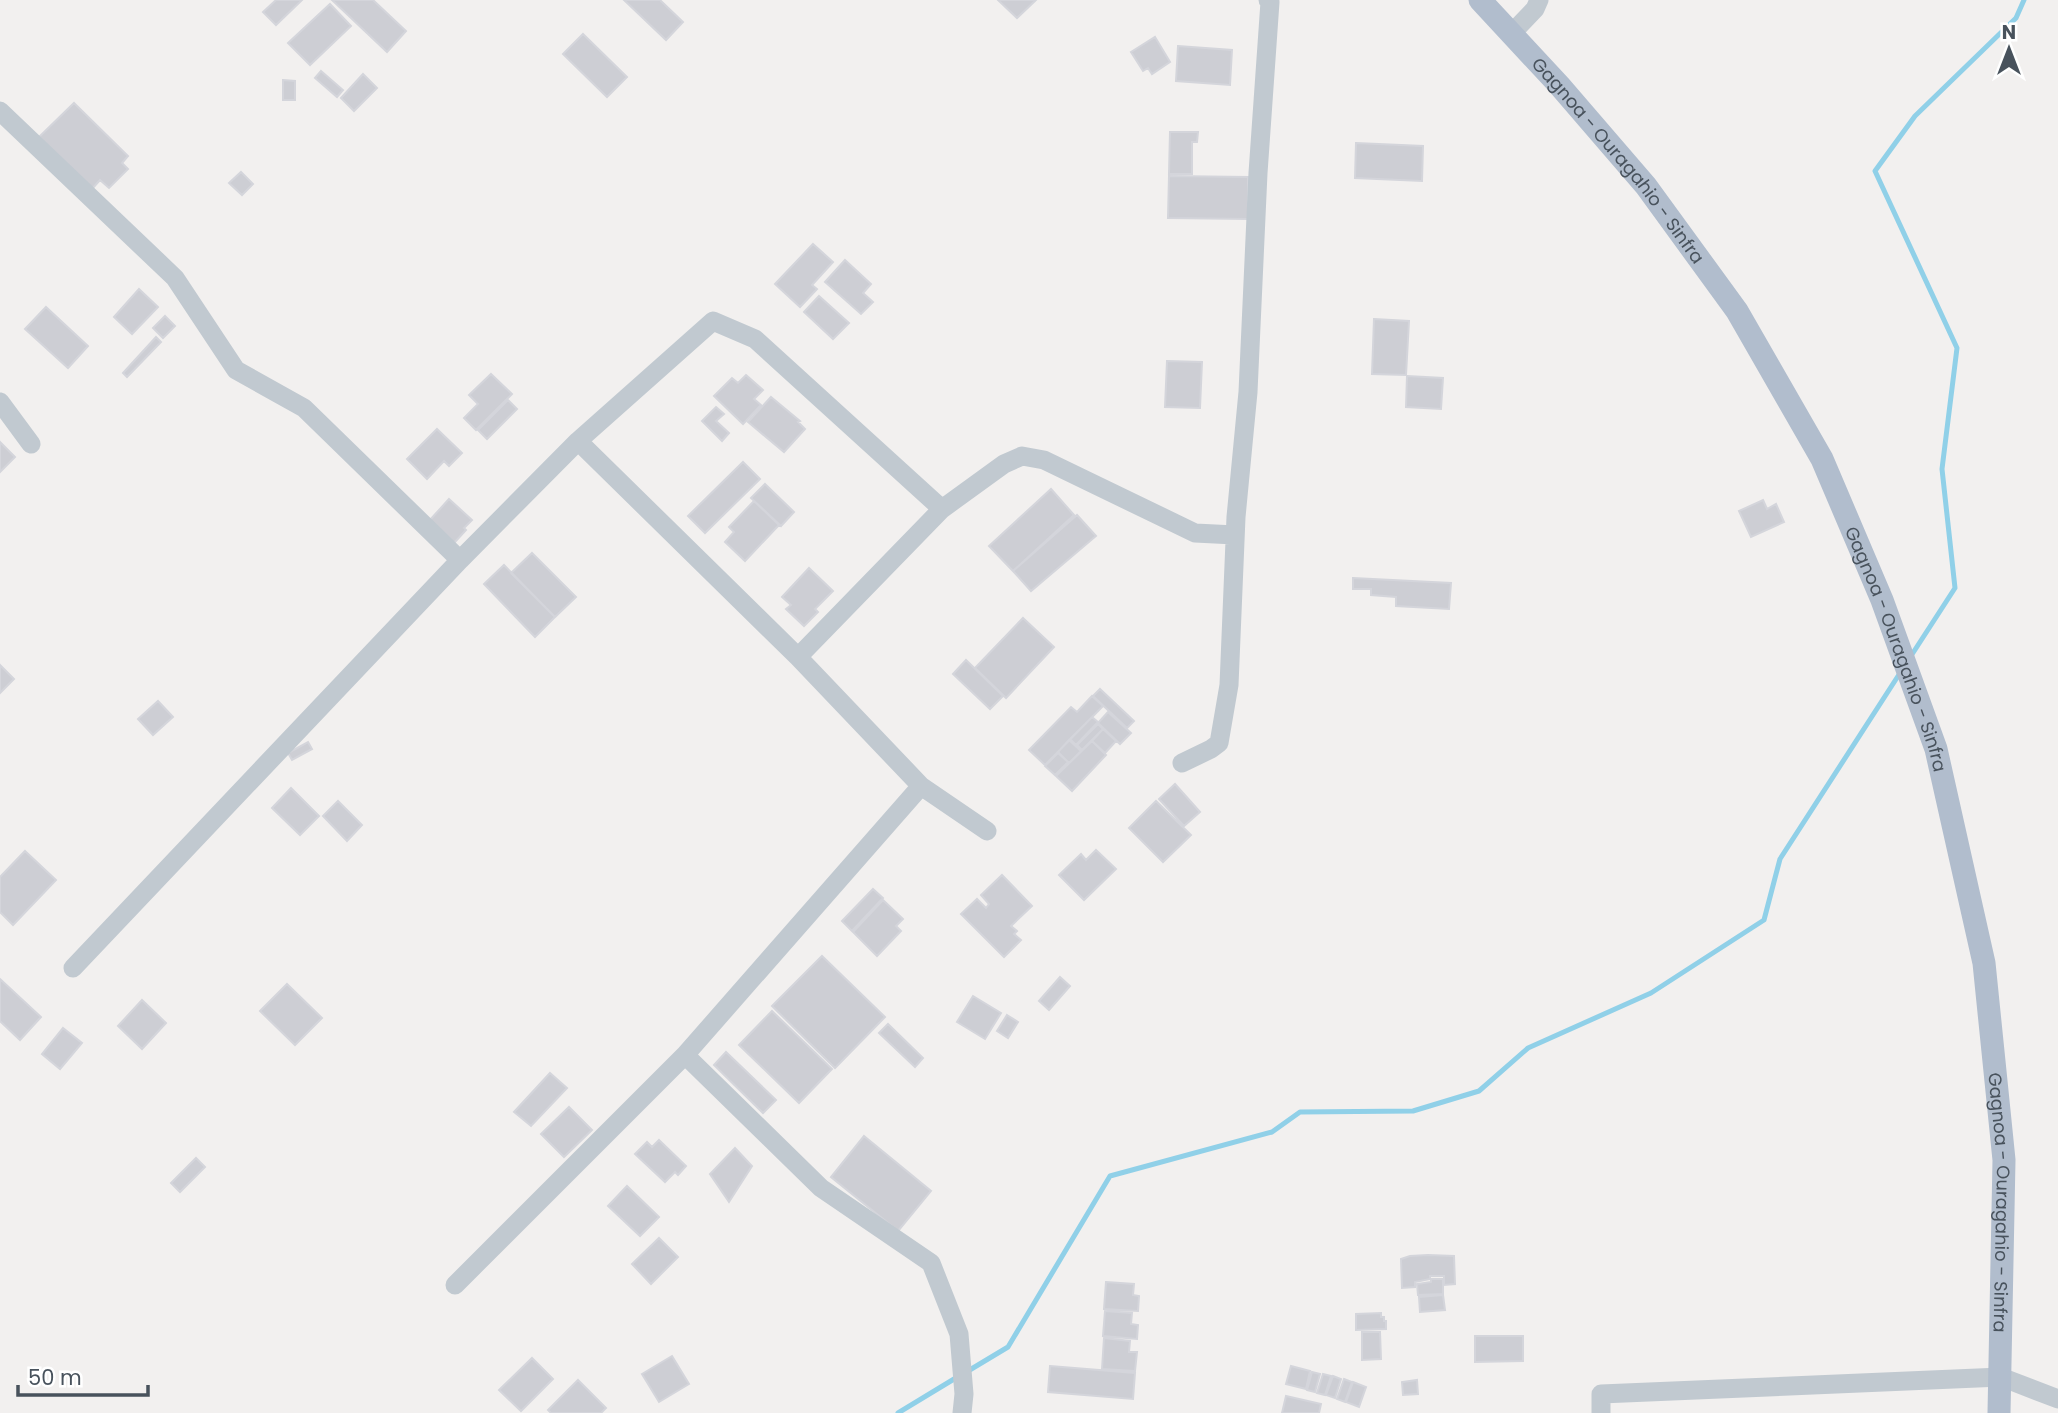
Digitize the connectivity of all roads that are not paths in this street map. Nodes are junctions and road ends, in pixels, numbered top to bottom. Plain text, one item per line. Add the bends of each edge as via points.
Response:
1 (1268, 0) edge
2 (1480, 0) edge
3 (1539, 0) edge
4 (1511, 34) junction
5 (0, 111) edge
6 (0, 402) edge
7 (578, 441) junction
8 (31, 444) dead end
9 (942, 509) junction
10 (1235, 536) junction
11 (460, 560) junction
12 (798, 657) junction
13 (1182, 762) dead end
14 (921, 786) junction
15 (987, 831) dead end
16 (73, 968) dead end
17 (685, 1055) junction
18 (456, 1285) dead end
19 (2001, 1377) junction
20 (2058, 1399) edge
21 (962, 1413) edge
22 (1601, 1413) edge
23 (1999, 1413) edge

1 - 10 street via 1248,392
2 - 4 main road, Gagnoa - Ouragahio - Sinfra
3 - 4 street
4 - 19 main road, Gagnoa - Ouragahio - Sinfra via 1646,186 1737,311 1822,459 1909,674 1936,749 1984,963 2004,1160
5 - 11 street via 175,278 236,370 304,408
6 - 8 street
7 - 9 street via 713,321 755,339
7 - 11 street
7 - 12 street
9 - 10 street via 1022,456 1044,460 1195,533
9 - 12 street
10 - 13 street via 1229,685 1219,743
11 - 16 street
12 - 14 street
14 - 15 street
14 - 17 street
17 - 18 street
17 - 21 street via 821,1188 931,1263 959,1334
19 - 20 street
19 - 22 street via 1601,1394
19 - 23 main road, Gagnoa - Ouragahio - Sinfra

